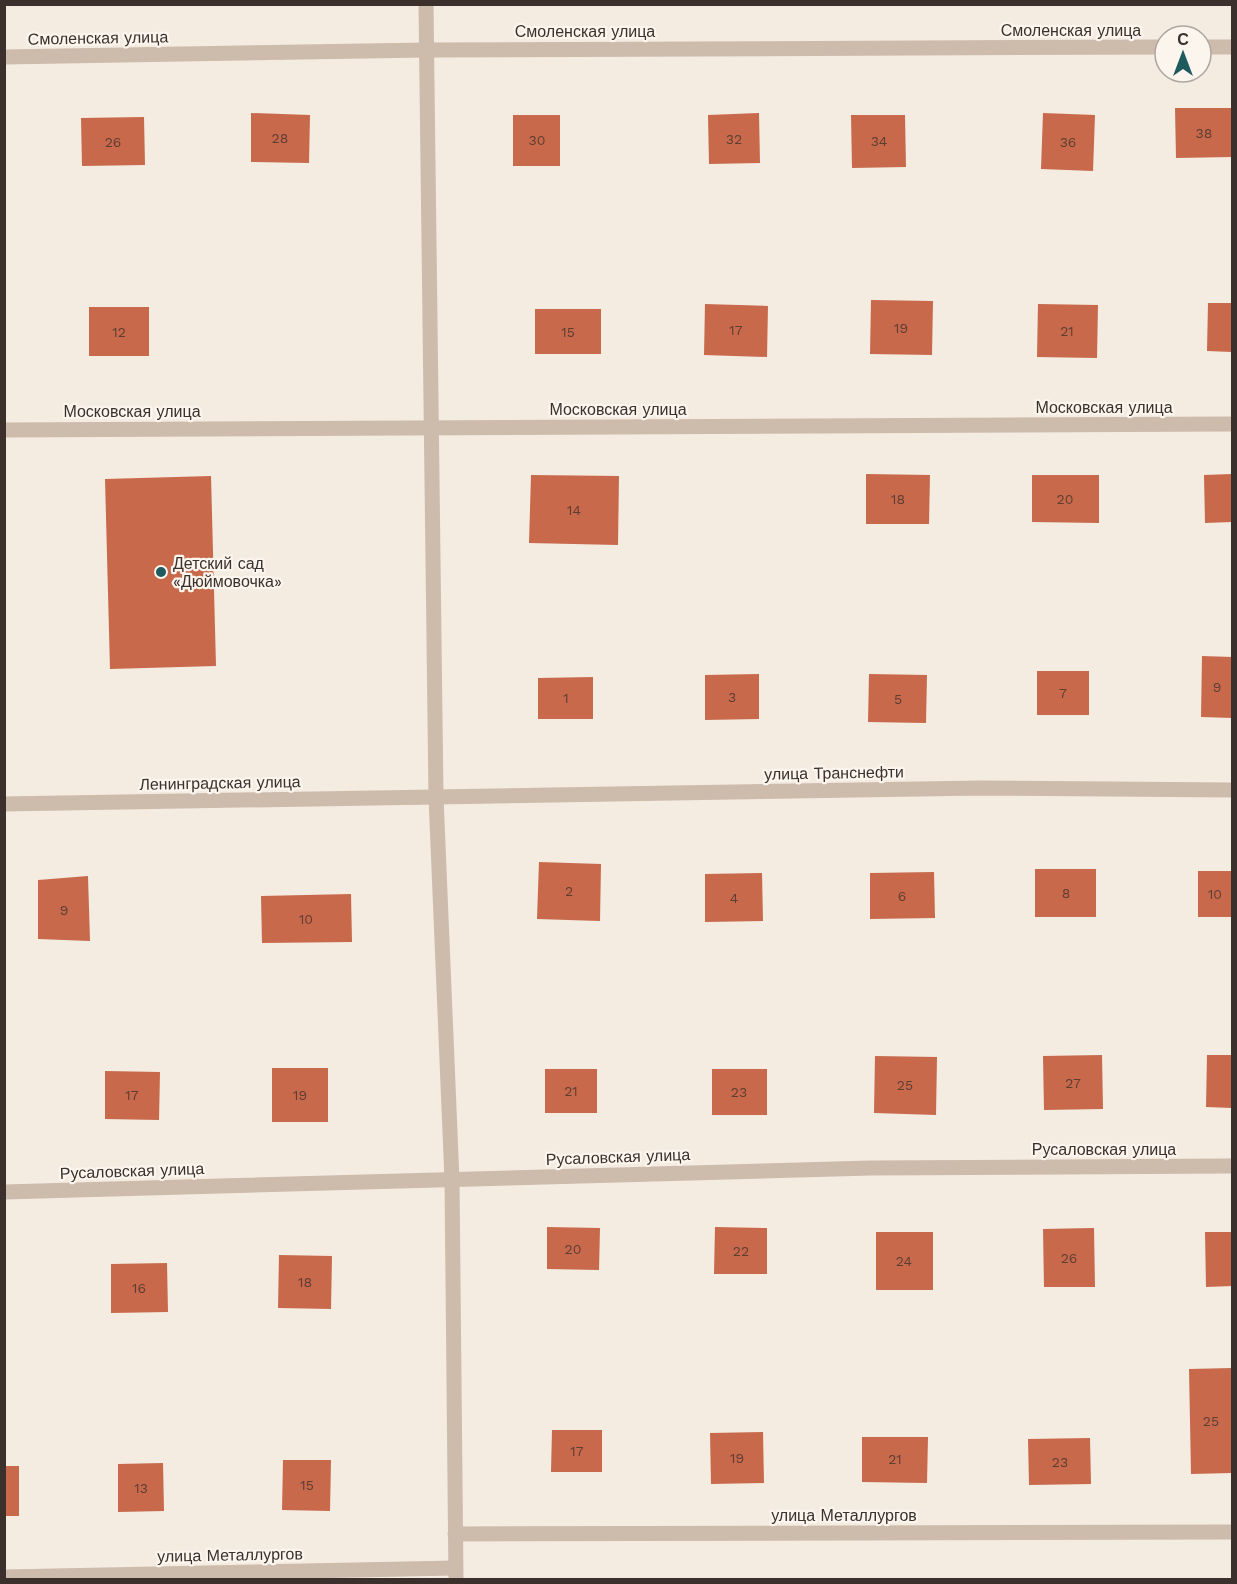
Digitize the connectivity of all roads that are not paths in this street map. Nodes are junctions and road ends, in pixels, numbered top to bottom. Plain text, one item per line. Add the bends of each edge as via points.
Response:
1 (426, 4) edge
2 (1153, 47) edge
3 (1213, 47) edge
4 (1233, 47) edge
5 (427, 50) junction
6 (4, 57) edge
7 (1233, 424) edge
8 (431, 428) junction
9 (4, 430) edge
10 (1233, 790) edge
11 (436, 797) junction
12 (4, 804) edge
13 (1233, 1166) edge
14 (452, 1180) junction
15 (4, 1192) edge
16 (1233, 1532) edge
17 (455, 1534) junction
18 (455, 1574) edge
19 (4, 1577) edge

1 - 5 street
2 - 5 street, Смоленская улица
3 - 4 street
5 - 6 street, Смоленская улица
5 - 8 street
7 - 8 street, Московская улица
8 - 9 street, Московская улица
8 - 11 street
10 - 11 street, улица Транснефти via 981,788
11 - 12 street, Ленинградская улица
11 - 14 street
13 - 14 street, Русаловская улица via 871,1168
14 - 15 street, Русаловская улица
14 - 17 street
16 - 17 street, улица Металлургов
17 - 18 street
18 - 19 street, улица Металлургов

